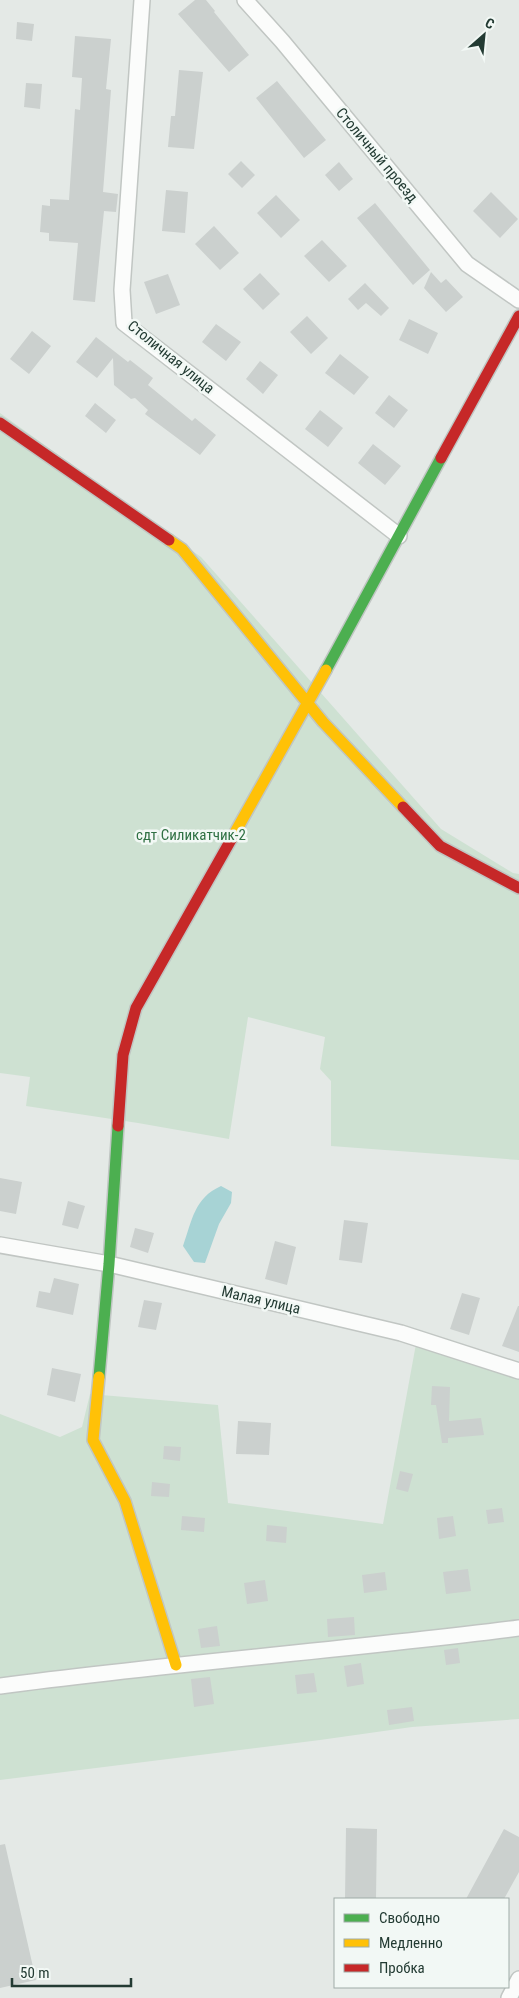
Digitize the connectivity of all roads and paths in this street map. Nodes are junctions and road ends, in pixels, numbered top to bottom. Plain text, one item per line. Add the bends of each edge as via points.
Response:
1 (142, 0) edge
2 (245, 0) edge
3 (519, 300) edge
4 (519, 316) edge
5 (0, 423) edge
6 (399, 536) junction
7 (308, 702) junction
8 (519, 888) edge
9 (0, 1245) edge
10 (109, 1264) junction
11 (519, 1371) edge
12 (519, 1628) edge
13 (176, 1665) junction
14 (0, 1686) edge
15 (519, 1979) edge
16 (509, 1998) edge

1 - 6 street, Столичная улица via 122,290 124,323
2 - 3 street, Столичный проезд via 467,264
4 - 6 street
5 - 7 street via 182,550
6 - 7 street
7 - 8 street via 440,846
7 - 10 street via 136,1008 123,1055
9 - 10 street, Малая улица
10 - 11 street, Малая улица via 401,1333
10 - 13 street via 93,1440 126,1501
12 - 13 street via 404,1643
13 - 14 street
15 - 16 street

